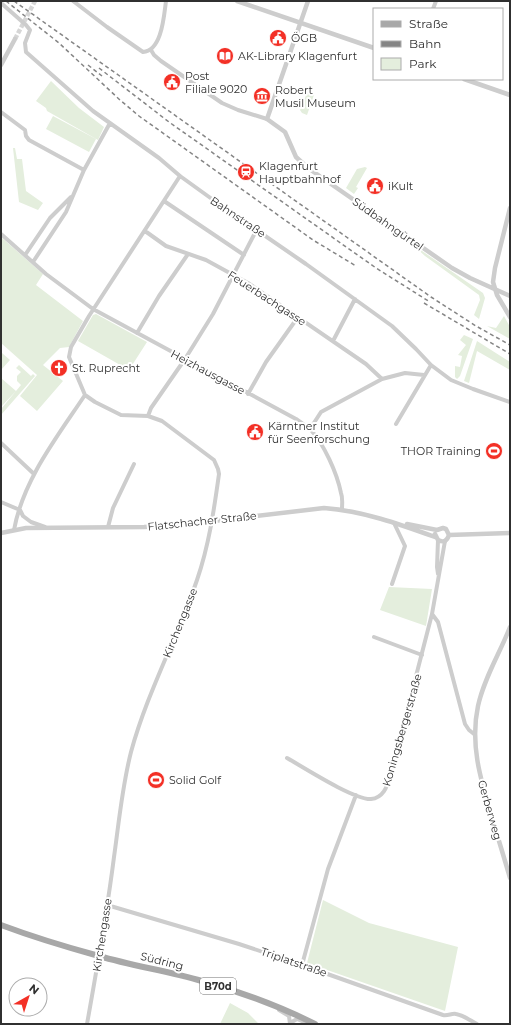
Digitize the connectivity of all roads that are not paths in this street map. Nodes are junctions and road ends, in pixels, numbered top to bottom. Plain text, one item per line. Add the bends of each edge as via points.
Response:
1 (73, 1) edge
2 (166, 1) edge
3 (237, 1) edge
4 (308, 1) edge
5 (1, 3) edge
6 (301, 23) junction
7 (15, 39) tunnel mouth
8 (373, 48) edge
9 (151, 50) junction
10 (1, 65) edge
11 (467, 80) edge
12 (510, 95) edge
13 (1, 112) edge
14 (267, 119) junction
15 (110, 123) junction
16 (84, 170) junction
17 (180, 176) junction
18 (71, 197) junction
19 (164, 201) junction
20 (510, 208) edge
21 (257, 230) junction
22 (145, 231) junction
23 (1, 234) edge
24 (188, 254) junction
25 (25, 255) junction
26 (244, 255) junction
27 (33, 262) junction
28 (234, 275) junction
29 (494, 289) junction
30 (510, 296) edge
31 (355, 299) junction
32 (93, 309) junction
33 (510, 314) edge
34 (298, 317) junction
35 (137, 333) junction
36 (333, 341) junction
37 (185, 359) junction
38 (431, 365) junction
39 (424, 375) junction
40 (382, 379) junction
41 (248, 394) junction
42 (85, 395) junction
43 (510, 402) edge
44 (148, 416) junction
45 (396, 424) dead end
46 (310, 429) junction
47 (1, 444) edge
48 (134, 464) dead end
49 (34, 474) junction
50 (1, 502) edge
51 (342, 509) junction
52 (20, 510) junction
53 (212, 522) junction
54 (394, 523) junction
55 (401, 524) junction
56 (45, 527) junction
57 (108, 527) junction
58 (14, 530) junction
59 (437, 530) junction
60 (1, 533) edge
61 (510, 533) edge
62 (449, 535) junction
63 (437, 539) junction
64 (445, 541) junction
65 (438, 575) junction
66 (392, 584) dead end
67 (432, 614) junction
68 (510, 627) edge
69 (374, 637) dead end
70 (422, 656) junction
71 (474, 734) junction
72 (287, 758) dead end
73 (356, 795) junction
74 (510, 878) edge
75 (107, 905) junction
76 (1, 925) edge
77 (100, 957) junction
78 (302, 965) junction
79 (272, 1005) junction
80 (290, 1023) edge
81 (312, 1023) edge
82 (87, 1024) edge
83 (477, 1024) edge

1 - 9 street via 139,50
2 - 9 street via 159,38
3 - 6 street
4 - 6 street
5 - 15 street, Bahnstraße via 30,30 26,52 86,106
6 - 8 street
6 - 14 street
7 - 10 street
9 - 14 street via 158,58 214,98 235,109
11 - 12 street
13 - 16 street via 25,130 29,140
14 - 29 street, Südbahngürtel via 285,132 299,161 308,168 452,268
15 - 16 street
15 - 17 street, Bahnstraße
16 - 18 street
17 - 19 street
17 - 21 street, Bahnstraße
18 - 25 street via 50,218
18 - 27 street via 66,212
19 - 22 street
19 - 26 street
20 - 29 street via 493,278
21 - 26 street
21 - 31 street, Bahnstraße
22 - 24 street, Feuerbachgasse via 166,246
22 - 32 street
23 - 25 street, Heizhausgasse
24 - 28 street, Feuerbachgasse via 206,260
24 - 35 street
25 - 27 street, Heizhausgasse
26 - 28 street
27 - 32 street, Heizhausgasse
28 - 34 street, Feuerbachgasse
28 - 37 street
29 - 30 street, Südbahngürtel
29 - 33 street
31 - 36 street
31 - 38 street, Bahnstraße via 403,336
32 - 35 street, Heizhausgasse
32 - 42 street via 69,357
34 - 36 street, Feuerbachgasse
34 - 41 street via 266,362
35 - 37 street, Heizhausgasse
36 - 40 street, Feuerbachgasse via 366,364
37 - 41 street, Heizhausgasse
37 - 44 street
38 - 39 street
38 - 43 street, Bahnstraße via 451,380
39 - 40 street via 405,373
39 - 45 street
40 - 46 street via 321,412
41 - 46 street, Heizhausgasse
42 - 44 street, Kirchengasse via 121,415
42 - 49 street
44 - 53 street, Kirchengasse via 168,424 217,464 219,474
46 - 51 street via 333,469 342,494
47 - 49 street
48 - 57 street via 113,508
49 - 52 street
50 - 52 street
51 - 53 street, Flatschacher Straße via 324,508
51 - 54 street, Flatschacher Straße
52 - 56 street via 26,519
52 - 58 street
53 - 57 street, Flatschacher Straße via 159,527
53 - 75 street, Kirchengasse via 197,580 131,753 124,782
54 - 55 street, Flatschacher Straße
54 - 66 street via 405,546
55 - 59 street, Flatschacher Straße
55 - 63 street, Flatschacher Straße
56 - 57 street, Flatschacher Straße
56 - 58 street, Flatschacher Straße
58 - 60 street, Flatschacher Straße
59 - 62 street via 446,529
59 - 63 street
61 - 62 street
62 - 64 street
63 - 64 street
63 - 65 street, Koningsbergerstraße
64 - 65 street, Koningsbergerstraße
65 - 67 street, Koningsbergerstraße
67 - 70 street, Koningsbergerstraße
67 - 71 street via 438,622 465,724
68 - 71 street, Gerberweg via 483,690
69 - 70 street
70 - 73 street, Koningsbergerstraße via 387,786 384,792 371,799
71 - 74 street, Gerberweg via 476,761
72 - 73 street, Koningsbergerstraße
73 - 78 street via 328,869
75 - 77 street, Kirchengasse
75 - 78 street, Triplatstraße
76 - 77 main road, Südring / B70d
77 - 79 main road, Südring / B70d via 202,981
77 - 82 street, Kirchengasse
78 - 83 street, Triplatstraße via 443,1015 458,1014
79 - 80 street via 289,1016
79 - 81 main road, Südring / B70d
80 - 81 street via 297,1019

